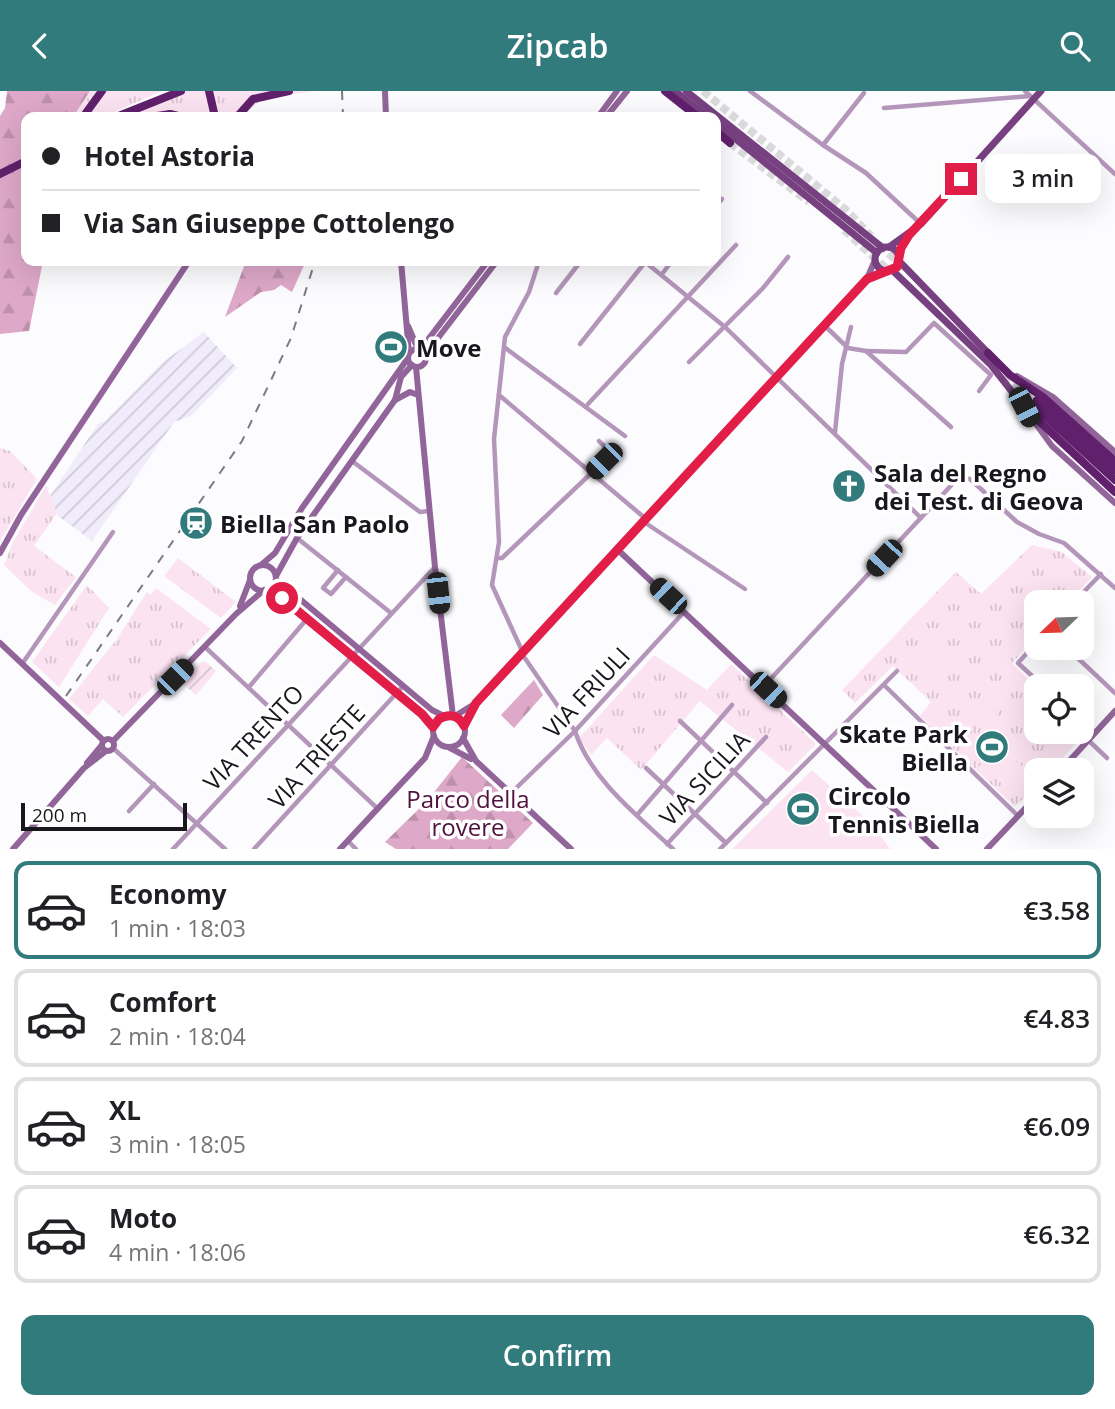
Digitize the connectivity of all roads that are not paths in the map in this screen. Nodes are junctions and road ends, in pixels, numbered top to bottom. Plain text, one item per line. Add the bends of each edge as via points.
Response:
1 (102, 91) edge
2 (181, 91) edge
3 (209, 91) edge
4 (289, 91) edge
5 (378, 91) edge
6 (386, 91) edge
7 (617, 91) edge
8 (627, 91) edge
9 (664, 91) edge
10 (676, 91) edge
11 (686, 91) edge
12 (750, 91) edge
13 (1025, 91) edge
14 (1041, 91) edge
15 (864, 93) edge
16 (1032, 97) junction
17 (384, 107) junction
18 (884, 108) dead end
19 (87, 112) edge
20 (128, 112) edge
21 (214, 112) edge
22 (241, 112) edge
23 (385, 112) edge
24 (601, 112) edge
25 (610, 112) edge
26 (691, 112) edge
27 (702, 112) edge
28 (711, 112) edge
29 (721, 120) edge
30 (721, 127) edge
31 (721, 135) edge
32 (730, 143) tunnel mouth
33 (823, 145) junction
34 (21, 164) edge
35 (0, 174) edge
36 (1115, 174) edge
37 (920, 224) junction
38 (909, 235) junction
39 (736, 245) dead end
40 (881, 252) junction
41 (788, 257) dead end
42 (899, 258) junction
43 (721, 261) edge
44 (186, 266) edge
45 (402, 266) edge
46 (484, 266) edge
47 (493, 266) edge
48 (537, 266) edge
49 (577, 266) edge
50 (641, 266) edge
51 (652, 266) edge
52 (669, 266) edge
53 (716, 266) edge
54 (888, 271) junction
55 (662, 274) junction
56 (867, 279) junction
57 (556, 293) dead end
58 (688, 295) junction
59 (408, 326) junction
60 (825, 326) junction
61 (725, 327) junction
62 (851, 327) dead end
63 (413, 333) junction
64 (431, 335) junction
65 (580, 344) dead end
66 (503, 347) junction
67 (848, 348) junction
68 (421, 351) junction
69 (866, 351) junction
70 (988, 353) junction
71 (409, 356) junction
72 (689, 362) dead end
73 (414, 366) junction
74 (778, 377) junction
75 (979, 391) dead end
76 (418, 395) junction
77 (499, 395) junction
78 (395, 400) junction
79 (588, 404) dead end
80 (1024, 407) junction
81 (951, 427) dead end
82 (835, 433) junction
83 (625, 436) dead end
84 (599, 441) dead end
85 (1115, 452) edge
86 (352, 461) junction
87 (1115, 461) edge
88 (1115, 470) edge
89 (592, 473) junction
90 (1115, 480) edge
91 (1115, 492) edge
92 (1115, 503) edge
93 (429, 511) junction
94 (921, 518) junction
95 (645, 521) junction
96 (113, 532) dead end
97 (297, 538) junction
98 (618, 550) junction
99 (0, 553) edge
100 (497, 558) junction
101 (261, 565) junction
102 (435, 568) junction
103 (338, 570) junction
104 (1101, 574) junction
105 (251, 575) junction
106 (276, 577) junction
107 (346, 577) junction
108 (1115, 588) edge
109 (744, 589) dead end
110 (266, 590) junction
111 (1086, 590) edge
112 (684, 612) junction
113 (391, 613) junction
114 (236, 614) junction
115 (306, 619) junction
116 (0, 643) edge
117 (205, 647) junction
118 (359, 649) junction
119 (522, 653) junction
120 (1024, 656) edge
121 (351, 657) junction
122 (1080, 660) edge
123 (22, 664) junction
124 (897, 671) dead end
125 (1029, 674) edge
126 (884, 685) junction
127 (403, 686) junction
128 (249, 687) junction
129 (764, 687) junction
130 (396, 693) junction
131 (1115, 693) edge
132 (476, 703) junction
133 (732, 705) dead end
134 (1115, 711) edge
135 (449, 716) junction
136 (680, 721) dead end
137 (289, 725) junction
138 (464, 726) junction
139 (433, 727) junction
140 (575, 731) junction
141 (1094, 734) edge
142 (434, 736) junction
143 (766, 737) dead end
144 (463, 738) junction
145 (701, 741) junction
146 (1084, 744) edge
147 (1092, 744) edge
148 (108, 745) junction
149 (826, 745) junction
150 (446, 747) junction
151 (425, 758) junction
152 (1071, 758) edge
153 (1107, 758) dead end
154 (475, 761) junction
155 (331, 766) junction
156 (646, 768) dead end
157 (734, 771) junction
158 (154, 784) junction
159 (664, 784) junction
160 (511, 793) junction
161 (766, 803) junction
162 (378, 809) junction
163 (1024, 809) edge
164 (129, 811) dead end
165 (695, 813) junction
166 (637, 815) junction
167 (1018, 816) junction
168 (197, 823) junction
169 (348, 841) junction
170 (726, 843) junction
171 (667, 844) junction
172 (13, 849) edge
173 (173, 849) edge
174 (225, 849) edge
175 (254, 849) edge
176 (340, 849) edge
177 (356, 849) edge
178 (571, 849) edge
179 (673, 849) edge
180 (720, 849) edge
181 (936, 849) edge
182 (988, 849) edge

1 - 19 highway
2 - 20 highway
3 - 21 highway
4 - 22 highway via 253,99
5 - 17 street
6 - 17 street
7 - 24 street
8 - 25 street
9 - 26 highway
10 - 27 main road
11 - 28 main road
12 - 33 street
13 - 16 street
14 - 16 main road
15 - 33 street
16 - 18 street
16 - 36 street
16 - 37 main road
17 - 23 street
29 - 40 main road
30 - 40 main road
31 - 32 highway
33 - 37 street via 866,173
34 - 35 highway
37 - 38 main road
38 - 40 main road
38 - 42 main road
39 - 43 street
40 - 42 main road
40 - 54 main road
40 - 56 street
41 - 61 street
42 - 54 main road
42 - 70 main road
44 - 99 street
45 - 59 street
46 - 64 street
47 - 68 street
48 - 66 street
49 - 57 street
50 - 65 street
51 - 55 street
52 - 55 street
53 - 58 street
54 - 56 street
54 - 80 main road via 990,365
55 - 58 street
56 - 60 street
58 - 61 street
58 - 79 street
59 - 63 street
59 - 71 street
60 - 67 street
60 - 74 street
61 - 72 street
61 - 74 street
62 - 67 street
63 - 64 street
63 - 68 street
64 - 68 street
66 - 77 street
66 - 83 street
67 - 69 street
67 - 82 street via 842,364
68 - 71 street
68 - 73 street via 425,362
69 - 75 street via 906,352 934,323 991,375
69 - 81 street
70 - 85 street via 1053,397
70 - 87 highway
71 - 73 street
71 - 101 street via 275,553
73 - 76 street
73 - 78 street via 401,377
74 - 82 street
74 - 95 street
76 - 78 street via 410,392
76 - 93 street
77 - 89 street
77 - 100 street via 494,439
78 - 86 street
80 - 91 highway
80 - 92 street via 1052,446
82 - 94 street
84 - 89 street via 608,455
86 - 93 street via 420,512
86 - 97 street
88 - 90 highway via 1035,403
89 - 95 street
89 - 100 street
93 - 102 street
94 - 104 street via 955,479 970,479 1017,522 1065,543
94 - 129 street
95 - 98 street
95 - 109 street
96 - 123 street
97 - 103 street
97 - 106 street
98 - 112 street
98 - 119 street
100 - 119 street via 492,585
101 - 105 street
101 - 106 street via 271,568
102 - 113 street, VIA TRENTO
102 - 135 street
103 - 107 street
103 - 107 street via 323,588 331,594
104 - 108 street
104 - 111 street
105 - 110 street via 254,586
105 - 114 street
106 - 110 street
106 - 118 street
107 - 113 street
110 - 114 street
110 - 115 street
112 - 129 street
112 - 140 street, VIA FRIULI
113 - 118 street, VIA TRENTO
114 - 117 street
115 - 121 street
115 - 128 street
116 - 123 street
117 - 128 street
117 - 148 street
118 - 121 street, VIA TRENTO
118 - 127 street
119 - 132 street
119 - 140 street
120 - 125 street via 1018,663
121 - 130 street
121 - 137 street, VIA TRENTO
122 - 131 street
123 - 148 street
124 - 126 street
126 - 149 street
126 - 167 street
127 - 130 street, VIA TRIESTE
127 - 135 street via 432,711
128 - 137 street
129 - 149 street
130 - 139 street
130 - 155 street, VIA TRIESTE
132 - 135 street
132 - 138 street
133 - 145 street
134 - 141 street
135 - 138 street
135 - 139 street
136 - 145 street
137 - 155 street
137 - 168 street, VIA TRENTO
138 - 144 street
139 - 142 street
140 - 160 street, VIA FRIULI
140 - 166 street via 593,765
142 - 150 street
142 - 151 street
143 - 157 street, VIA SICILIA
144 - 150 street
144 - 154 street
145 - 157 street
145 - 159 street
146 - 152 street
147 - 153 street
148 - 158 street
148 - 172 street
149 - 161 street
149 - 181 street
150 - 151 street
150 - 154 street
151 - 162 street
154 - 160 street
155 - 162 street
155 - 175 street, VIA TRIESTE
156 - 159 street
157 - 161 street
157 - 165 street, VIA SICILIA
158 - 164 street
158 - 168 street
159 - 165 street
159 - 166 street
160 - 178 street
161 - 170 street
162 - 169 street
163 - 167 street
165 - 170 street
165 - 171 street, VIA SICILIA
166 - 171 street
167 - 182 street
168 - 173 street, VIA TRENTO
168 - 174 street
169 - 176 street
169 - 177 street
170 - 180 street
171 - 179 street

